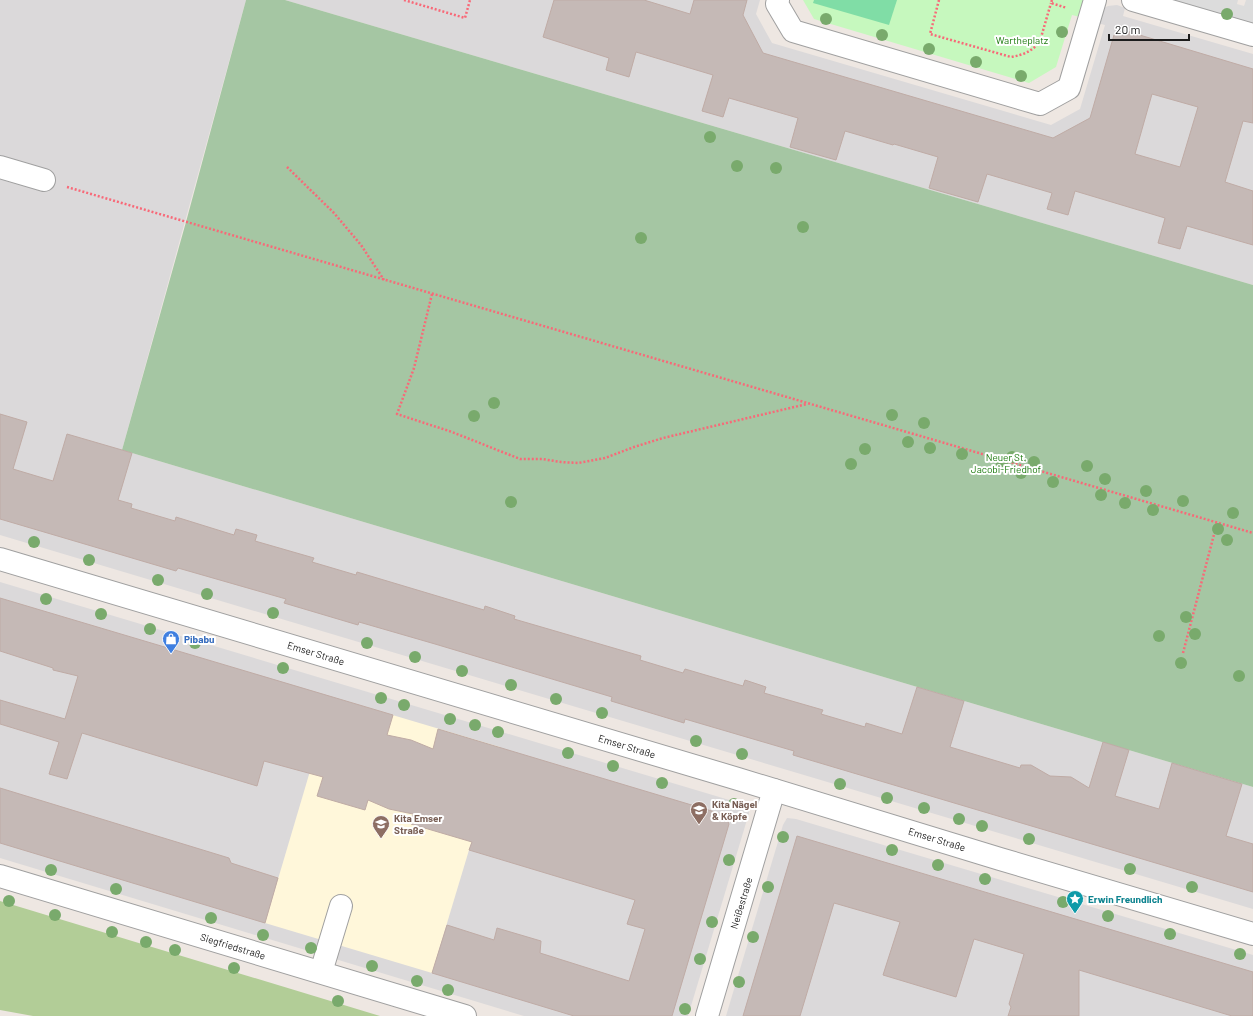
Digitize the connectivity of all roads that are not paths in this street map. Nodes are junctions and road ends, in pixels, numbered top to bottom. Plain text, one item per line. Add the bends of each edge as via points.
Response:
1 (778, 0) edge
2 (1094, 0) edge
3 (1133, 0) edge
4 (1253, 35) edge
5 (0, 167) edge
6 (44, 180) road end
7 (0, 559) edge
8 (774, 790) junction
9 (0, 876) edge
10 (341, 906) dead end
11 (1253, 934) edge
12 (321, 972) junction
13 (465, 1016) edge
14 (707, 1016) edge

1 - 2 street via 777,4 793,31 1040,104 1069,88
3 - 4 street
5 - 6 street
7 - 8 street, Emser Straße
8 - 11 street, Emser Straße
8 - 14 street, Neißestraße
9 - 12 street, Siegfriedstraße
10 - 12 street
12 - 13 street, Siegfriedstraße

